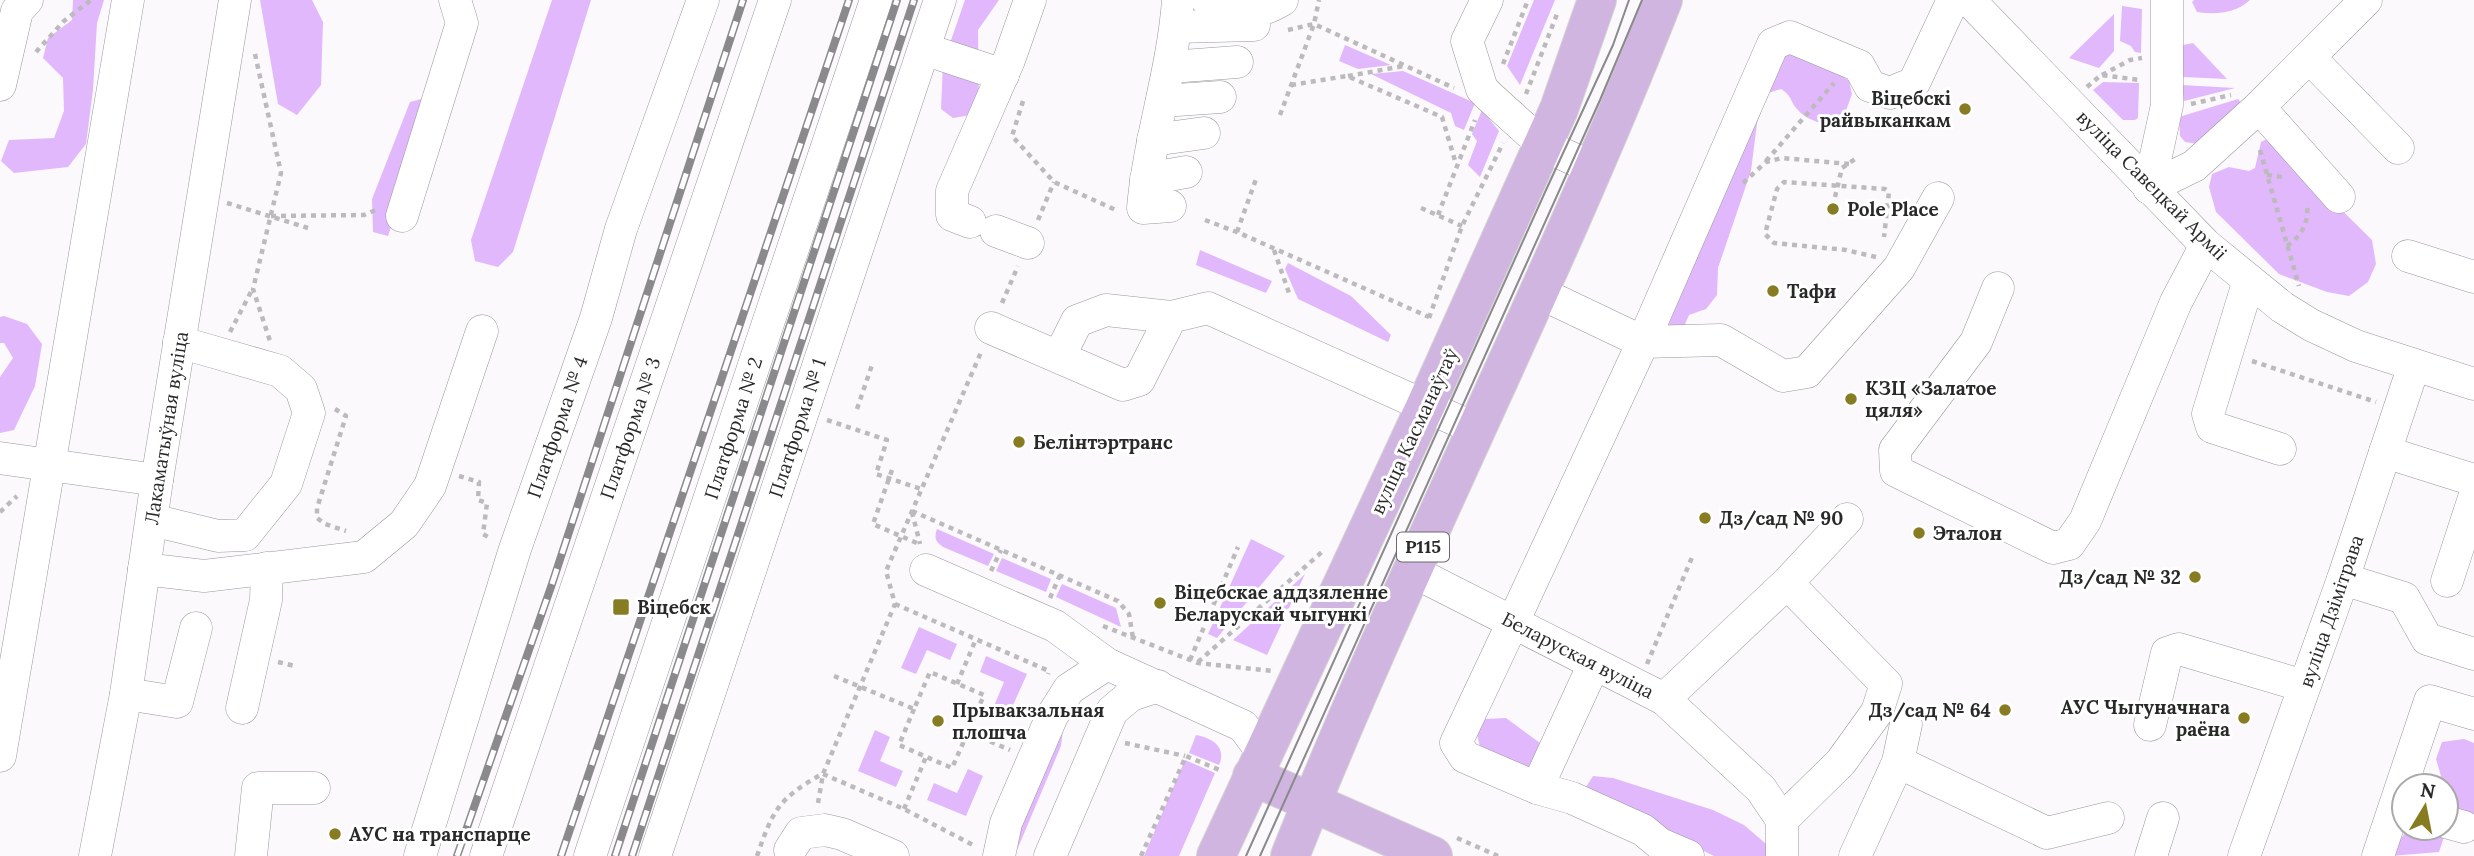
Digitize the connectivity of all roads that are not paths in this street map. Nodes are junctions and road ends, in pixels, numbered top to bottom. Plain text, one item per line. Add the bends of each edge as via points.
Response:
1 (27, 0) edge
2 (128, 0) edge
3 (235, 0) edge
4 (456, 0) edge
5 (703, 0) edge
6 (775, 0) edge
7 (876, 0) edge
8 (940, 0) edge
9 (1030, 0) edge
10 (1208, 0) edge
11 (1282, 0) edge
12 (1487, 0) edge
13 (1597, 0) edge
14 (1663, 0) edge
15 (1953, 0) edge
16 (1969, 0) edge
17 (2167, 0) edge
18 (2366, 0) edge
19 (924, 49) junction
20 (2309, 57) junction
21 (1003, 75) junction
22 (0, 85) edge
23 (2255, 105) junction
24 (1543, 145) junction
25 (2398, 148) dead end
26 (1593, 168) junction
27 (2149, 188) junction
28 (2340, 197) dead end
29 (1938, 198) dead end
30 (402, 216) dead end
31 (1028, 243) dead end
32 (2206, 245) junction
33 (2408, 256) dead end
34 (2474, 277) edge
35 (2249, 280) junction
36 (1997, 288) dead end
37 (1538, 292) junction
38 (1171, 317) junction
39 (991, 328) dead end
40 (482, 331) dead end
41 (179, 342) junction
42 (1643, 342) junction
43 (1059, 358) junction
44 (2414, 365) junction
45 (2474, 384) edge
46 (1425, 407) junction
47 (1476, 429) junction
48 (2280, 449) dead end
49 (2385, 452) junction
50 (0, 458) edge
51 (49, 466) junction
52 (158, 480) junction
53 (2474, 480) edge
54 (2474, 498) edge
55 (1847, 519) dead end
56 (152, 520) junction
57 (267, 568) junction
58 (144, 569) junction
59 (926, 570) road end
60 (1412, 570) junction
61 (2343, 579) junction
62 (2447, 581) dead end
63 (1787, 583) junction
64 (1516, 614) junction
65 (196, 628) dead end
66 (2474, 654) edge
67 (1107, 664) junction
68 (1594, 664) junction
69 (1157, 686) junction
70 (2304, 686) junction
71 (1650, 692) junction
72 (126, 694) junction
73 (242, 708) dead end
74 (2474, 714) edge
75 (1906, 724) dead end
76 (2150, 725) dead end
77 (0, 756) edge
78 (1898, 762) junction
79 (1246, 767) junction
80 (2410, 772) edge
81 (314, 788) dead end
82 (1537, 788) junction
83 (1311, 802) junction
84 (2108, 818) dead end
85 (2163, 818) dead end
86 (1782, 820) junction
87 (2390, 829) edge
88 (989, 845) edge
89 (790, 850) dead end
90 (1426, 855) edge
91 (2248, 855) edge
92 (95, 856) edge
93 (251, 856) edge
94 (420, 856) edge
95 (486, 856) edge
96 (590, 856) edge
97 (655, 856) edge
98 (893, 856) edge
99 (1050, 856) edge
100 (1216, 856) edge
101 (1290, 856) edge
102 (1688, 856) edge
103 (1782, 856) edge
104 (1855, 856) edge
105 (2151, 856) edge
106 (2378, 856) edge

1 - 22 street via 17,11
2 - 51 street
3 - 41 street, Лакаматыўная вуліца
4 - 30 street via 462,23
5 - 94 street, Платформа № 4 via 515,549
6 - 95 street, Платформа № 3
7 - 96 street, Платформа № 2
8 - 19 street, Платформа № 1
9 - 21 street
10 - 11 street via 1237,13 1264,10
12 - 24 street via 1466,41 1482,89 1486,99
13 - 24 main road, вуліца Касманаўтаў / Р115
14 - 26 main road, Р115
15 - 42 street via 1913,83 1891,93 1870,86 1859,66 1790,37 1773,44
16 - 27 street, вуліца Савецкай Арміі
17 - 27 street via 2167,105
18 - 20 street
19 - 21 street
19 - 97 street, Платформа № 1
20 - 23 street
20 - 25 street
21 - 31 street via 952,191 951,215
23 - 27 street via 2194,166
23 - 28 street
24 - 26 street
24 - 46 main road, вуліца Касманаўтаў / Р115
26 - 37 main road, Р115
27 - 32 street, вуліца Савецкай Арміі
29 - 42 street via 1884,255 1807,372 1783,376 1721,340
32 - 35 street, вуліца Савецкай Арміі
32 - 36 street via 2176,302 2085,521 2069,544 2053,548 1896,471 1895,450 1976,342
33 - 34 street
35 - 44 street, вуліца Савецкай Арміі via 2282,307 2331,335
35 - 48 street via 2208,414 2212,427
37 - 42 street
37 - 47 main road, Р115
38 - 43 street via 1106,310 1077,321
38 - 43 street via 1139,380 1123,385
38 - 46 street via 1208,308
39 - 43 street
40 - 57 street via 430,486 404,523 364,557
41 - 52 street, Лакаматыўная вуліца
41 - 56 street via 279,371 301,389 309,413 286,484 245,535 218,537
42 - 64 street
44 - 45 street, вуліца Савецкай Арміі
44 - 49 street, вуліца Дзімітрава
46 - 47 street
46 - 79 main road, вуліца Касманаўтаў / Р115
47 - 60 main road, Р115
49 - 53 street
49 - 61 street, вуліца Дзімітрава
50 - 51 street
51 - 52 street
51 - 77 street
52 - 56 street, Лакаматыўная вуліца
54 - 62 street
55 - 63 street, Беларуская вуліца
56 - 58 street, Лакаматыўная вуліца
57 - 58 street via 204,576
57 - 73 street via 266,600
58 - 72 street, Лакаматыўная вуліца
59 - 67 street via 1055,626
60 - 64 street, Беларуская вуліца
60 - 83 main road, Р115
61 - 66 street via 2404,598 2427,639
61 - 70 street, вуліца Дзімітрава
63 - 71 street, Беларуская вуліца
63 - 86 street via 1886,684 1877,712 1841,762
64 - 68 street, Беларуская вуліца
64 - 82 street via 1456,743 1465,757
65 - 72 street via 177,702
67 - 69 street
67 - 88 street via 1069,689 1052,716 1006,823
68 - 71 street, Беларуская вуліца
68 - 82 street
69 - 79 street via 1243,726
69 - 99 street via 1131,695 1112,711
70 - 76 street via 2179,649 2167,653
70 - 91 street, вуліца Дзімітрава
71 - 86 street via 1761,789
72 - 92 street, Лакаматыўная вуліца
74 - 80 street via 2430,701
75 - 78 street
78 - 84 street via 2047,833
78 - 104 street
79 - 83 main road
79 - 100 main road, вуліца Касманаўтаў / Р115
81 - 93 street via 258,788
82 - 102 street via 1572,798
83 - 90 main road
83 - 101 main road, Р115
85 - 105 street
86 - 103 street
87 - 106 street
89 - 98 street via 801,833 825,830

